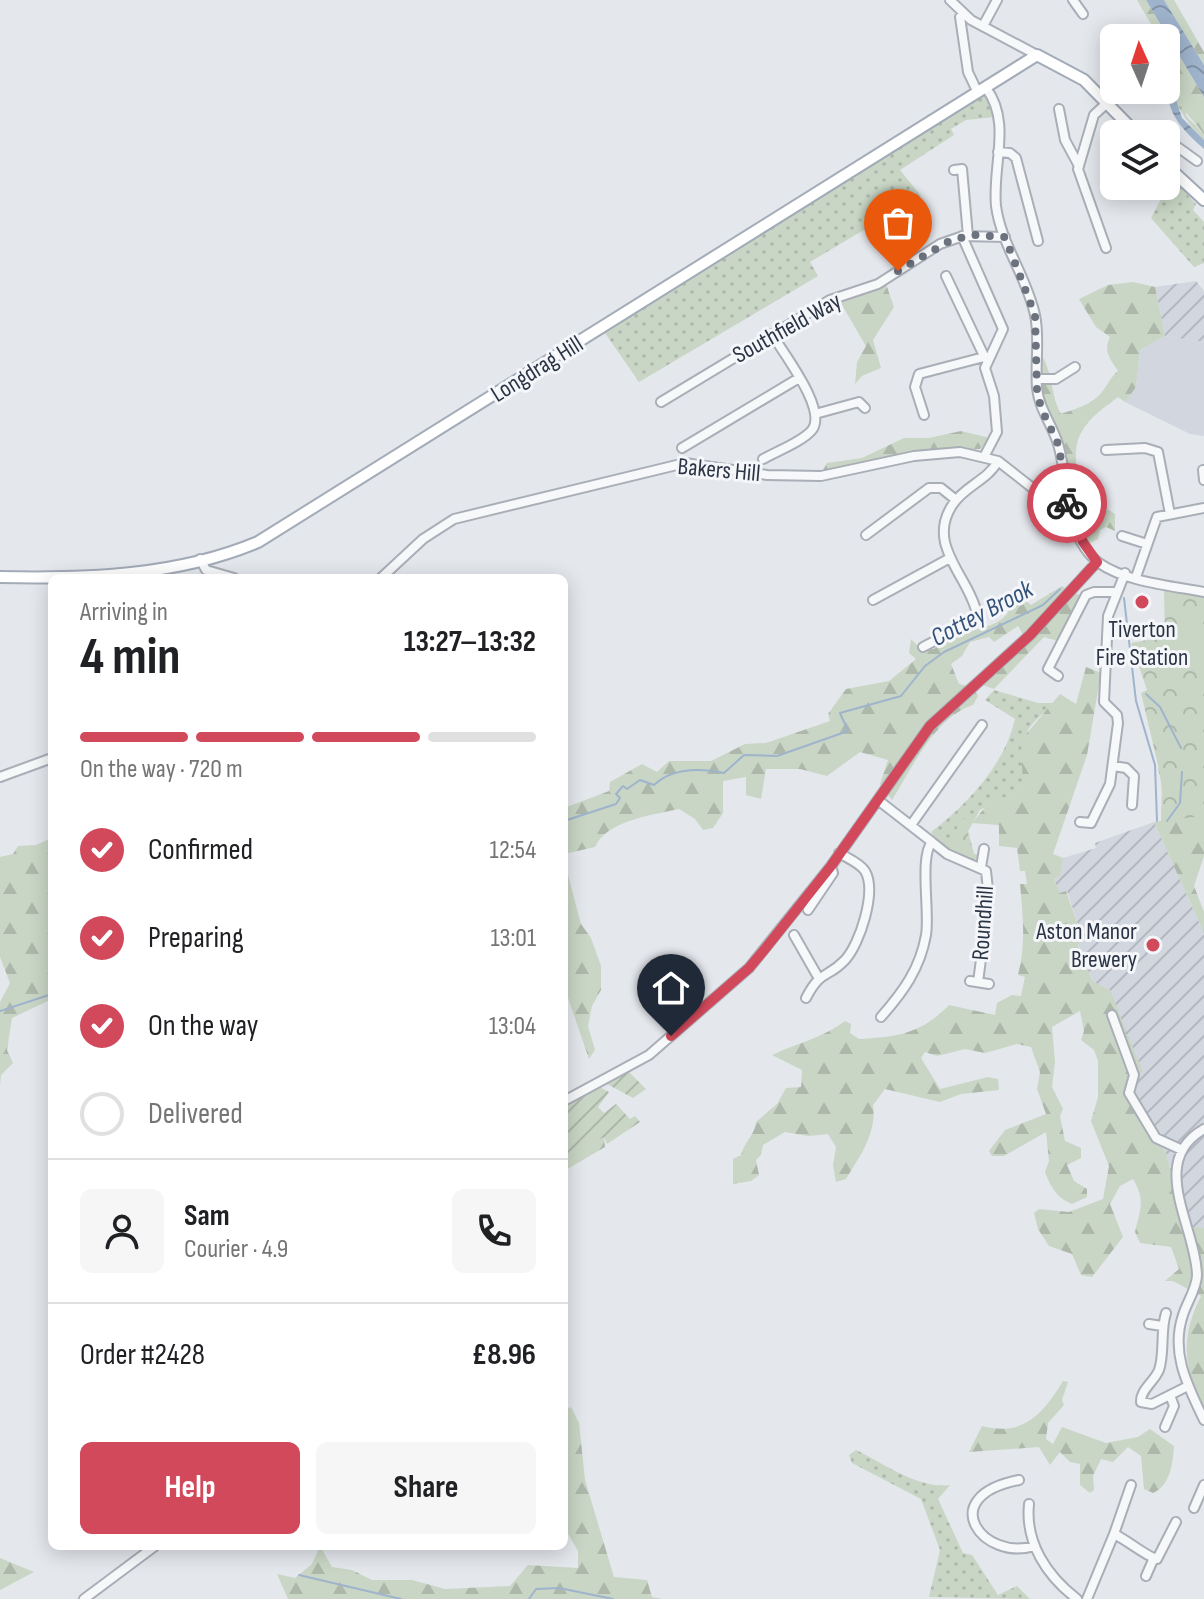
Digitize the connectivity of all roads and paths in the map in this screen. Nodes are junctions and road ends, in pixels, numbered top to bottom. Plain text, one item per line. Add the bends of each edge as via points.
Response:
1 (950, 0) edge
2 (997, 0) edge
3 (1073, 0) edge
4 (963, 14) junction
5 (1083, 14) dead end
6 (983, 26) junction
7 (1037, 55) junction
8 (982, 90) junction
9 (1100, 95) edge
10 (1106, 104) edge
11 (1110, 104) edge
12 (1059, 109) dead end
13 (1124, 120) edge
14 (1180, 149) edge
15 (998, 152) junction
16 (1197, 161) dead end
17 (1079, 166) junction
18 (954, 170) dead end
19 (1180, 178) edge
20 (1204, 200) edge
21 (965, 236) junction
22 (1005, 237) junction
23 (1038, 241) dead end
24 (1106, 248) dead end
25 (946, 276) dead end
26 (772, 334) junction
27 (986, 358) junction
28 (1069, 368) dead end
29 (799, 378) junction
30 (1037, 379) junction
31 (661, 402) dead end
32 (865, 408) dead end
33 (919, 411) dead end
34 (815, 414) junction
35 (687, 447) dead end
36 (1106, 450) dead end
37 (985, 455) junction
38 (763, 459) dead end
39 (998, 461) junction
40 (956, 500) junction
41 (1067, 504) junction
42 (1204, 508) edge
43 (1170, 514) junction
44 (866, 535) dead end
45 (1122, 536) dead end
46 (1147, 544) junction
47 (950, 558) junction
48 (200, 559) junction
49 (1097, 562) junction
50 (1125, 573) junction
51 (121, 574) edge
52 (220, 574) edge
53 (385, 574) edge
54 (0, 577) edge
55 (48, 577) edge
56 (1136, 577) junction
57 (1117, 592) junction
58 (1204, 592) edge
59 (873, 600) dead end
60 (929, 646) dead end
61 (1038, 661) dead end
62 (1048, 669) junction
63 (1058, 676) dead end
64 (982, 725) dead end
65 (48, 759) edge
66 (1113, 766) junction
67 (1146, 772) dead end
68 (1134, 776) junction
69 (0, 777) edge
70 (878, 800) junction
71 (1132, 805) dead end
72 (1080, 822) dead end
73 (911, 825) junction
74 (932, 842) junction
75 (983, 850) dead end
76 (839, 853) junction
77 (831, 866) junction
78 (981, 867) junction
79 (808, 910) dead end
80 (794, 935) dead end
81 (818, 977) junction
82 (989, 984) dead end
83 (806, 998) dead end
84 (883, 1013) dead end
85 (1112, 1015) dead end
86 (568, 1099) edge
87 (1204, 1129) edge
88 (1182, 1150) junction
89 (1166, 1313) dead end
90 (1149, 1324) dead end
91 (1162, 1326) junction
92 (1188, 1386) junction
93 (1170, 1395) junction
94 (1204, 1420) edge
95 (1165, 1427) dead end
96 (1019, 1480) dead end
97 (1131, 1485) dead end
98 (1203, 1489) edge
99 (1029, 1504) dead end
100 (1194, 1508) dead end
101 (1176, 1522) dead end
102 (1114, 1534) junction
103 (1034, 1546) junction
104 (150, 1550) edge
105 (1153, 1560) junction
106 (1146, 1576) dead end
107 (84, 1599) edge
108 (1077, 1599) edge
109 (1087, 1599) edge

1 - 4 street
2 - 6 street
3 - 5 street
4 - 6 street
4 - 8 street via 968,72
6 - 7 street
7 - 8 main road, Longdrag Hill
7 - 9 main road
8 - 15 street via 997,105
8 - 48 main road, Longdrag Hill via 291,523 247,546
10 - 17 street via 1094,115
11 - 13 main road
12 - 17 street via 1065,140
14 - 16 street
15 - 22 street via 997,208
15 - 23 street via 1016,158
17 - 24 street
18 - 21 street via 962,169
19 - 20 main road
21 - 22 street, Southfield Way
21 - 26 street, Southfield Way via 929,250 878,284 830,300
21 - 27 street via 1002,324 1000,342
22 - 30 street via 1035,315
25 - 27 street
26 - 29 street
26 - 31 street, Southfield Way
27 - 33 street via 919,374
27 - 37 street via 997,432
28 - 30 street via 1056,379
29 - 34 street
29 - 35 street
30 - 41 street via 1041,408 1059,446
32 - 34 street via 859,402
34 - 38 street via 811,431
36 - 43 street via 1158,452
37 - 39 street, Bakers Hill
37 - 53 street, Bakers Hill via 914,456 821,476 767,475 697,463 667,465 454,519
39 - 40 street
39 - 41 street, Bakers Hill via 1034,490
40 - 44 street via 941,488 929,488
40 - 47 street via 944,531
41 - 49 street
42 - 43 street
43 - 46 street via 1155,520
45 - 46 street
46 - 56 street
47 - 59 street
47 - 60 street via 977,614
48 - 51 main road, Longdrag Hill
48 - 52 street via 206,570
49 - 50 street
49 - 70 street via 1030,635 930,726
50 - 56 street
50 - 57 street
54 - 55 main road, Longdrag Hill
56 - 58 street
57 - 62 street via 1086,595
57 - 66 street via 1108,616 1104,702 1118,719
61 - 62 street
62 - 63 street
64 - 73 street
65 - 69 street
66 - 68 street
66 - 72 street via 1093,827
67 - 68 street
68 - 71 street
70 - 73 street, Roundhill
70 - 76 street
73 - 74 street, Roundhill
74 - 78 street, Roundhill
74 - 84 street via 927,852 923,950 907,986
75 - 78 street, Roundhill
76 - 77 street
76 - 81 street via 865,870 867,905 848,958
77 - 79 street via 833,873
77 - 86 street via 737,978 649,1055
78 - 82 street, Roundhill via 989,892 974,982
80 - 81 street
81 - 83 street
85 - 88 street via 1134,1075 1129,1093 1156,1138
87 - 88 street
88 - 92 street via 1175,1181 1196,1255 1197,1279 1178,1333
89 - 91 street
90 - 91 street
91 - 93 street via 1160,1366 1140,1399 1147,1406
92 - 93 street
92 - 94 street
93 - 95 street via 1174,1406
96 - 103 street via 987,1489 976,1503 973,1519 999,1545 1019,1550
97 - 102 street
98 - 100 street
99 - 103 street
101 - 105 street
102 - 105 street
102 - 109 street
103 - 108 street via 1047,1569
104 - 107 street
105 - 106 street

